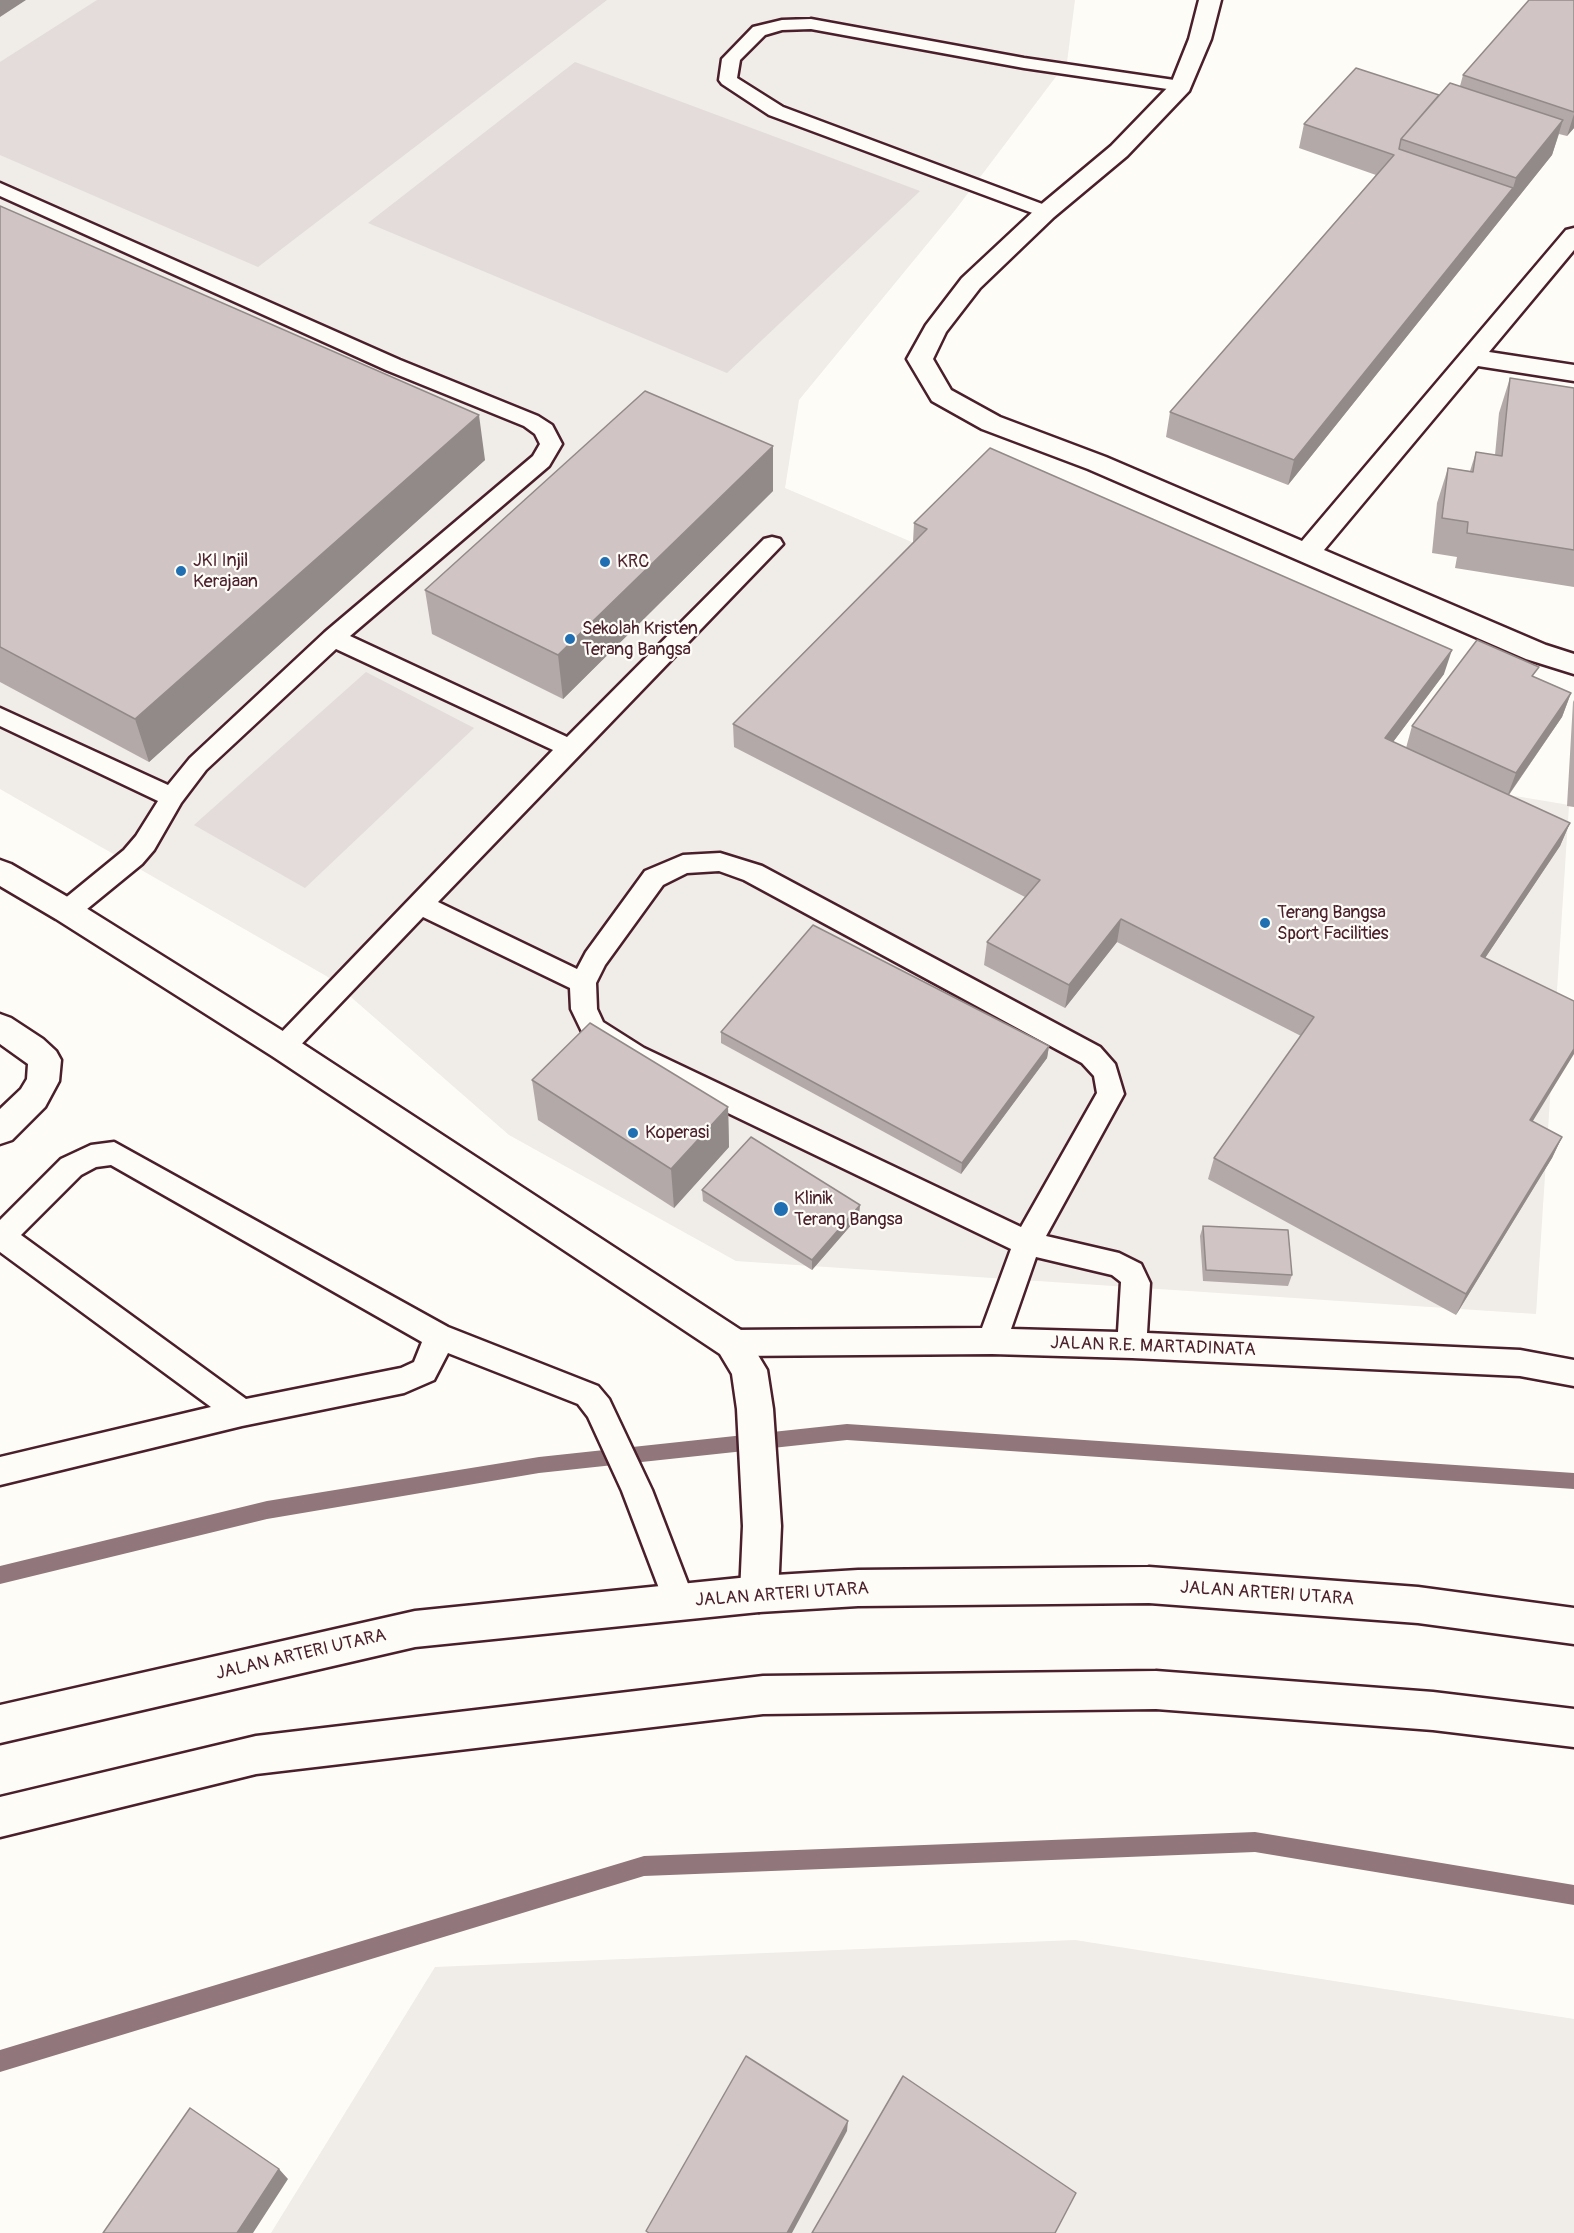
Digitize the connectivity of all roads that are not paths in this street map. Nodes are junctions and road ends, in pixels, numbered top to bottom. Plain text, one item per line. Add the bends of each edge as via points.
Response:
1 (1210, 0) edge
2 (1181, 86) junction
3 (0, 189) edge
4 (1046, 212) junction
5 (1574, 235) edge
6 (1472, 357) junction
7 (1574, 373) edge
8 (772, 544) dead end
9 (1308, 552) junction
10 (333, 638) junction
11 (1574, 664) edge
12 (0, 716) edge
13 (570, 748) junction
14 (172, 797) junction
15 (0, 872) edge
16 (420, 904) junction
17 (67, 910) junction
18 (583, 983) junction
19 (0, 1027) edge
20 (283, 1047) junction
21 (0, 1130) edge
22 (0, 1237) edge
23 (1027, 1244) junction
24 (438, 1336) junction
25 (992, 1341) junction
26 (732, 1343) junction
27 (1132, 1345) junction
28 (1574, 1373) edge
29 (242, 1413) junction
30 (6, 1464) edge
31 (759, 1594) junction
32 (680, 1602) junction
33 (1574, 1626) edge
34 (0, 1724) edge
35 (1574, 1728) edge
36 (0, 1817) edge

1 - 2 main road
2 - 4 main road via 1119,151
2 - 4 lane via 1024,63 811,24 759,31 731,59 728,80 776,111
3 - 10 lane via 544,430 551,444 541,460
4 - 9 main road via 971,283 935,330 920,359 941,395 991,423
5 - 6 main road
6 - 7 main road
6 - 9 main road
8 - 13 lane
9 - 11 main road via 1536,652
10 - 13 lane
10 - 14 lane via 198,764
12 - 14 lane
13 - 16 lane
14 - 17 lane via 133,857
15 - 17 main road
16 - 18 lane
16 - 20 lane
17 - 20 main road
18 - 23 lane via 584,1009 593,1029 635,1056
18 - 23 lane via 595,959 654,878 683,864 720,862 753,873 1091,1055 1106,1072 1111,1094
19 - 21 main road via 45,1060 43,1081 33,1098
20 - 26 main road
22 - 24 lane via 71,1167 91,1156 114,1153
22 - 29 lane
23 - 25 lane
23 - 27 lane via 1119,1265 1131,1273 1137,1294
24 - 29 lane via 424,1371 404,1380
24 - 32 lane via 588,1395 637,1490
25 - 26 lane, JALAN R.E. MARTADINATA
25 - 27 lane, JALAN R.E. MARTADINATA
26 - 31 main road via 749,1370 755,1409 761,1516
27 - 28 lane, JALAN R.E. MARTADINATA via 1520,1363
29 - 30 lane
31 - 32 main road, JALAN ARTERI UTARA
31 - 33 main road, JALAN ARTERI UTARA via 858,1588 1149,1585 1418,1605
32 - 34 main road, JALAN ARTERI UTARA via 416,1629
35 - 36 main road via 1434,1711 1156,1690 763,1695 256,1755

